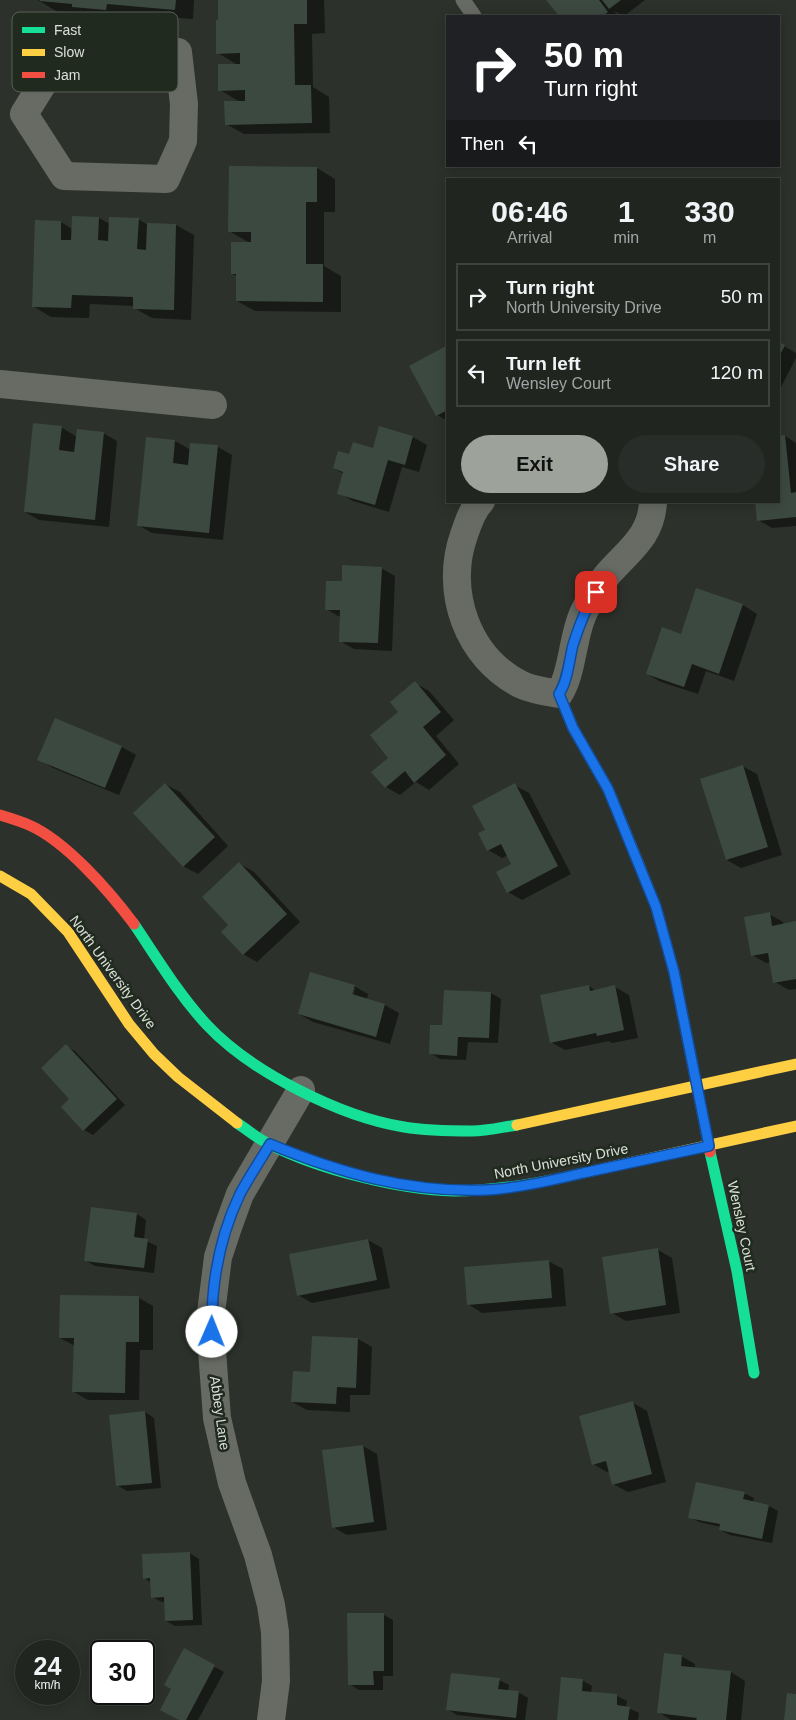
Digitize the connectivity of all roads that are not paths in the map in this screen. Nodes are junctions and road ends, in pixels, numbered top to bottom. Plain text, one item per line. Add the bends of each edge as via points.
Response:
1 (463, 0) edge
2 (473, 15) edge
3 (178, 52) edge
4 (30, 92) edge
5 (12, 114) edge
6 (0, 384) edge
7 (213, 405) dead end
8 (480, 503) edge
9 (653, 503) edge
10 (559, 694) junction
11 (0, 815) edge
12 (0, 876) edge
13 (796, 1064) edge
14 (697, 1086) junction
15 (301, 1090) junction
16 (796, 1126) edge
17 (270, 1144) junction
18 (709, 1146) junction
19 (754, 1373) dead end
20 (271, 1720) edge

1 - 2 lane
3 - 5 street via 184,104 183,141 166,179 64,176
4 - 5 street
6 - 7 street
8 - 10 street via 459,550 456,585 466,625 477,646 504,674 523,685
9 - 10 street via 649,525 640,541 607,575 585,609
10 - 14 street, Wensley Court via 573,728 608,789 656,907 674,972
11 - 15 street via 31,826 64,848 111,894 207,1025 231,1048
12 - 17 street, North University Drive via 32,894 68,932 118,1008 160,1060 204,1099
13 - 14 street
14 - 15 street via 526,1124 473,1131 404,1127 358,1114
14 - 18 street, Wensley Court
15 - 17 street, Abbey Lane
16 - 18 street, North University Drive
17 - 18 street, North University Drive via 349,1174 410,1187 452,1190 488,1190 549,1181
17 - 20 street, Abbey Lane via 240,1194 228,1227 218,1257 211,1313 217,1418 232,1483 258,1555 271,1605 276,1681
18 - 19 street, Wensley Court via 737,1271

